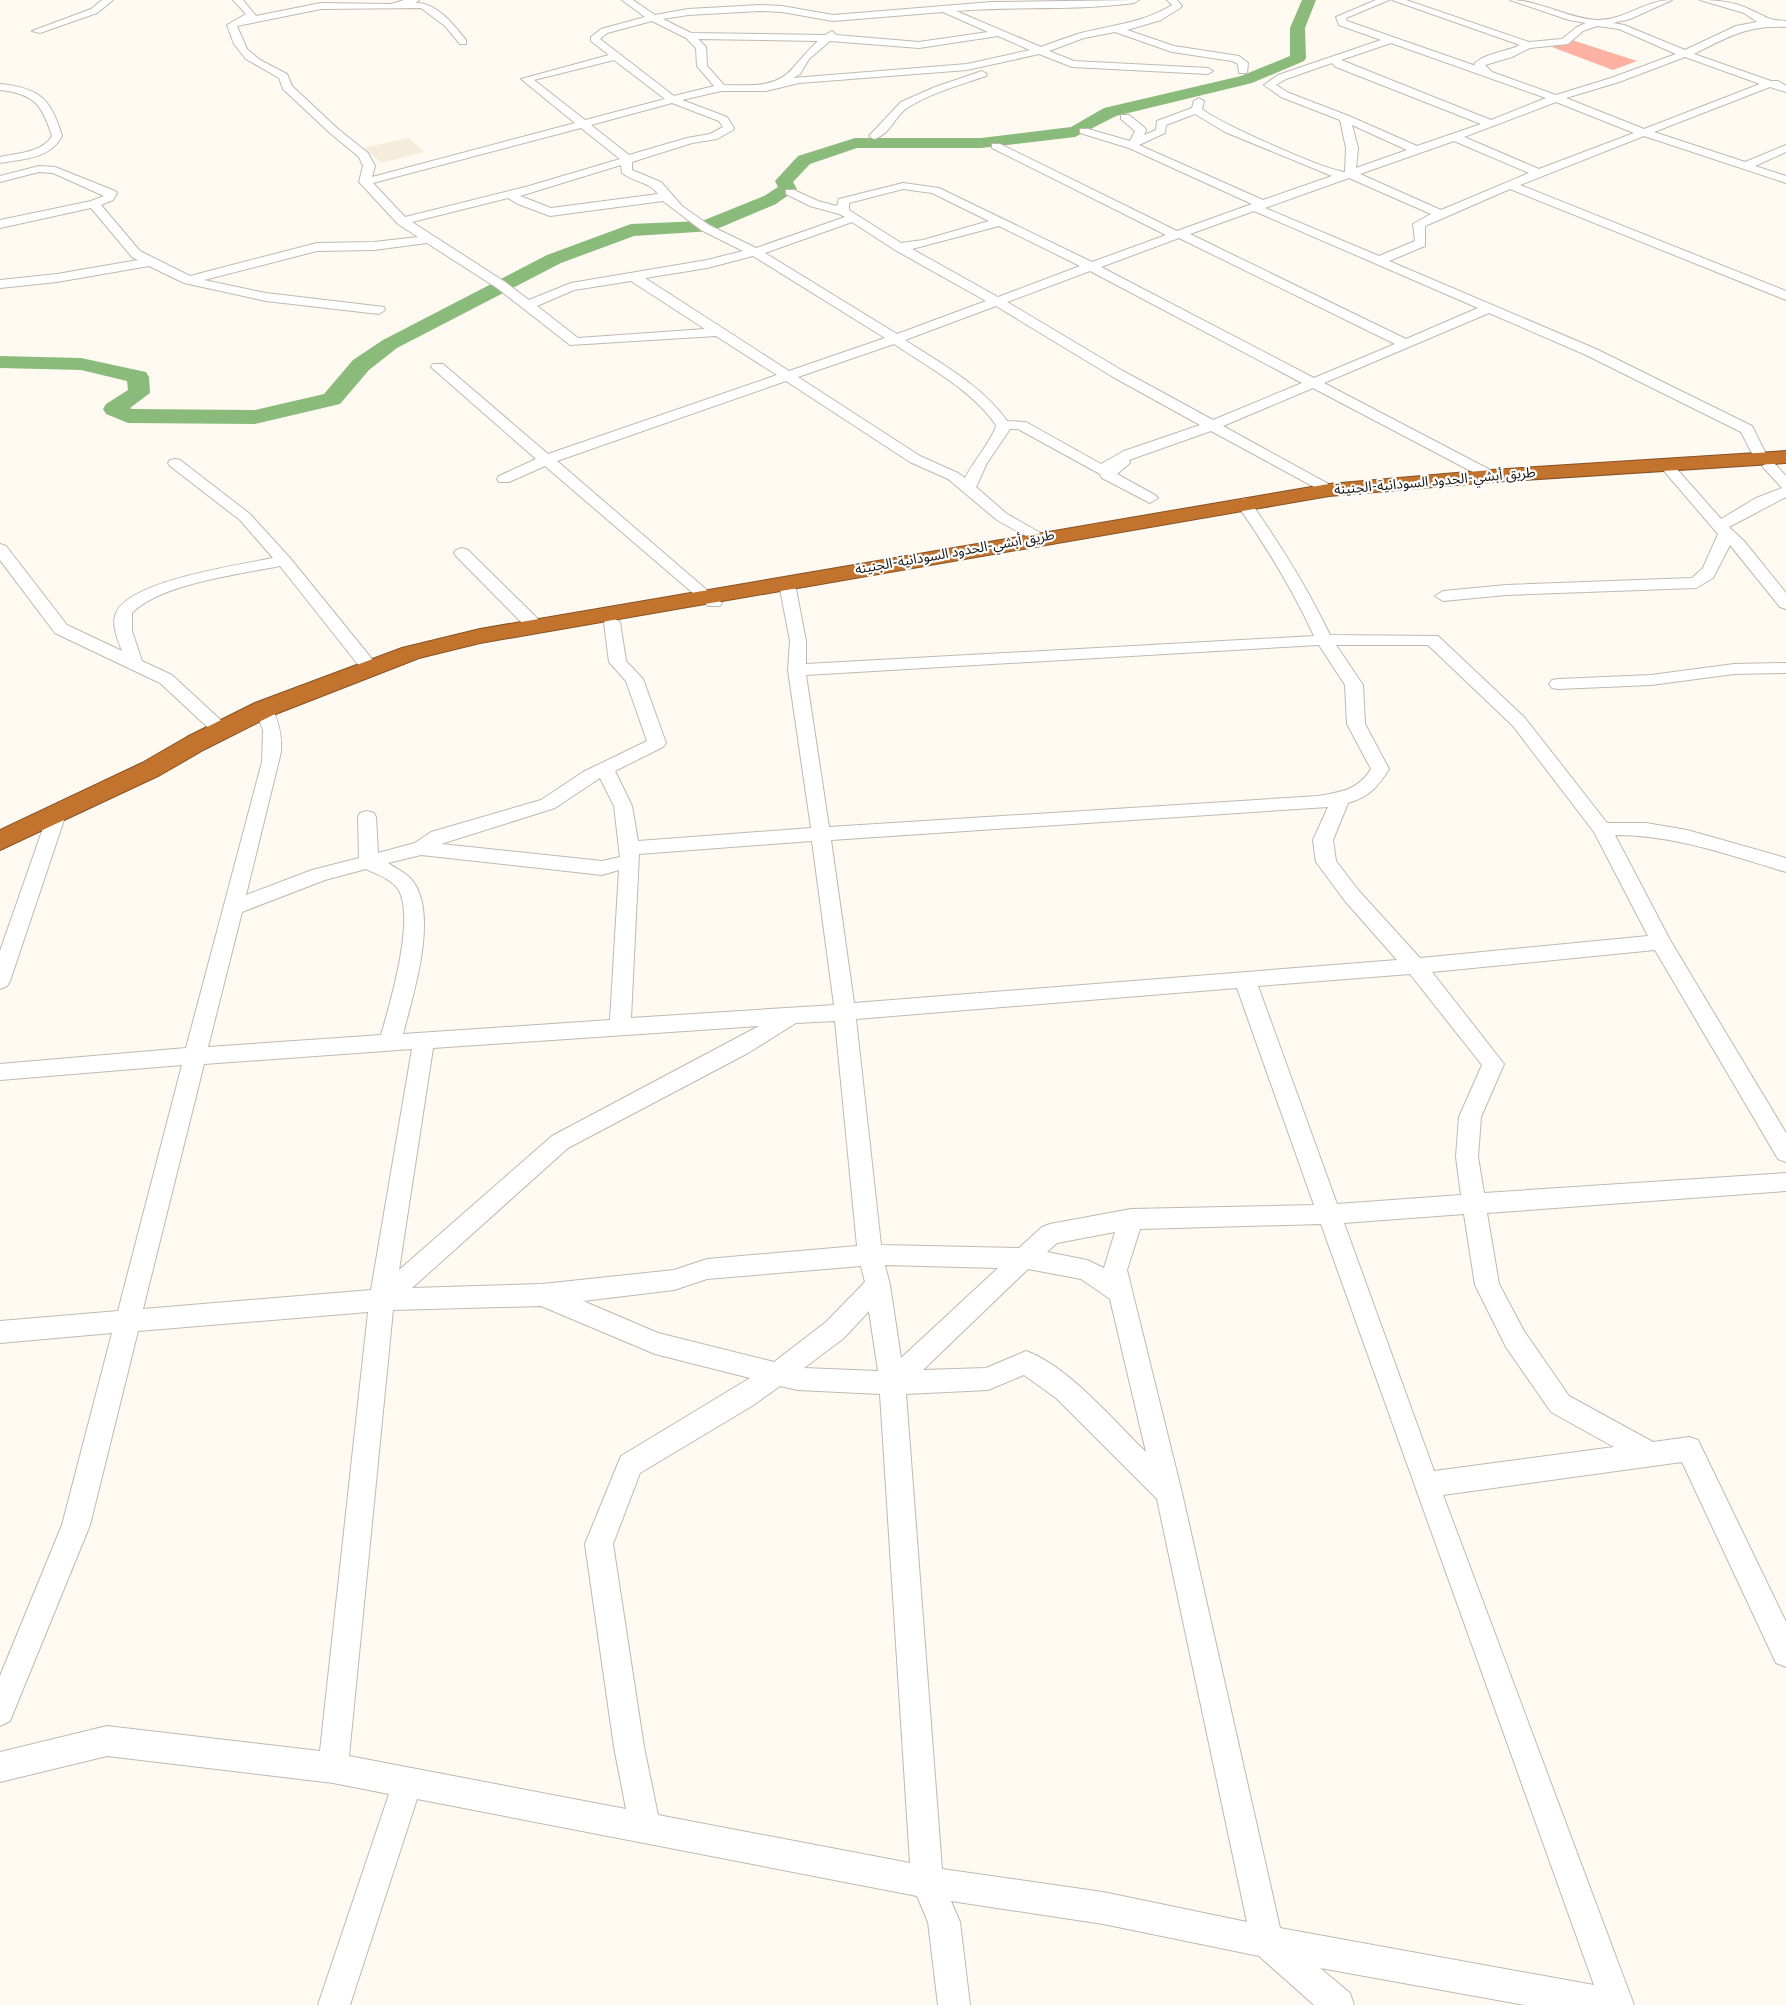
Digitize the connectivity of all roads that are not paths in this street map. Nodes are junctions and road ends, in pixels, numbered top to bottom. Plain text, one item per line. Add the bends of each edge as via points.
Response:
1 (108, 0) edge
2 (239, 0) edge
3 (414, 0) edge
4 (627, 0) edge
5 (710, 0) edge
6 (1072, 0) edge
7 (1134, 0) edge
8 (1172, 0) edge
9 (1383, 0) edge
10 (1396, 0) edge
11 (1516, 0) edge
12 (1667, 0) edge
13 (1704, 0) edge
14 (1082, 5) junction
15 (392, 7) junction
16 (943, 10) junction
17 (688, 12) junction
18 (1786, 15) edge
19 (653, 18) junction
20 (833, 18) junction
21 (1766, 22) junction
22 (1595, 23) junction
23 (1786, 24) edge
24 (232, 25) junction
25 (885, 28) junction
26 (1117, 30) junction
27 (37, 31) dead end
28 (838, 31) junction
29 (998, 33) junction
30 (689, 36) junction
31 (825, 38) junction
32 (846, 39) junction
33 (1390, 40) junction
34 (463, 42) dead end
35 (1528, 45) junction
36 (1042, 50) junction
37 (1685, 54) junction
38 (617, 56) junction
39 (1334, 58) junction
40 (1049, 64) dead end
41 (1072, 64) junction
42 (1027, 65) dead end
43 (1004, 66) junction
44 (967, 67) junction
45 (1208, 71) dead end
46 (1243, 71) dead end
47 (1489, 75) junction
48 (1786, 78) edge
49 (1770, 84) junction
50 (0, 87) edge
51 (772, 87) junction
52 (721, 88) junction
53 (1786, 89) edge
54 (1556, 98) junction
55 (673, 100) junction
56 (1125, 117) dead end
57 (1345, 118) junction
58 (583, 124) junction
59 (1491, 124) junction
60 (1084, 131) dead end
61 (1646, 132) junction
62 (874, 136) dead end
63 (1454, 137) junction
64 (1134, 143) junction
65 (996, 146) dead end
66 (1786, 148) edge
67 (1416, 150) junction
68 (627, 159) junction
69 (0, 160) edge
70 (1746, 166) junction
71 (1539, 173) junction
72 (1346, 175) junction
73 (0, 179) edge
74 (1786, 180) edge
75 (365, 182) junction
76 (1509, 186) junction
77 (790, 192) dead end
78 (511, 195) junction
79 (664, 197) junction
80 (94, 204) junction
81 (1258, 205) junction
82 (1441, 214) junction
83 (845, 215) junction
84 (402, 221) junction
85 (1000, 222) junction
86 (0, 224) edge
87 (1179, 234) junction
88 (427, 239) junction
89 (899, 247) junction
90 (755, 252) junction
91 (1380, 260) junction
92 (154, 261) junction
93 (1092, 267) junction
94 (634, 277) junction
95 (188, 280) junction
96 (0, 284) edge
97 (1786, 296) edge
98 (998, 302) junction
99 (526, 306) junction
100 (1490, 308) junction
101 (379, 310) dead end
102 (718, 332) junction
103 (895, 339) junction
104 (1406, 344) junction
105 (438, 367) dead end
106 (785, 376) junction
107 (1314, 383) junction
108 (1003, 425) junction
109 (1214, 425) junction
110 (1167, 441) junction
111 (548, 459) junction
112 (1775, 461) edge
113 (174, 463) dead end
114 (1671, 471) junction
115 (1491, 476) junction
116 (504, 479) dead end
117 (1786, 485) edge
118 (968, 488) junction
119 (1390, 488) junction
120 (1329, 490) junction
121 (1786, 492) edge
122 (1150, 498) dead end
123 (1246, 506) junction
124 (1142, 525) junction
125 (1722, 530) junction
126 (1040, 539) junction
127 (462, 553) dead end
128 (3, 558) edge
129 (284, 561) junction
130 (788, 589) junction
131 (1443, 596) dead end
132 (711, 600) junction
133 (1786, 604) edge
134 (612, 622) junction
135 (535, 626) junction
136 (1324, 640) junction
137 (135, 666) junction
138 (1786, 668) edge
139 (374, 670) junction
140 (797, 670) junction
141 (1558, 684) dead end
142 (267, 715) junction
143 (221, 730) junction
144 (152, 769) junction
145 (605, 769) junction
146 (1341, 798) junction
147 (57, 814) junction
148 (367, 818) dead end
149 (1602, 829) junction
150 (820, 834) junction
151 (2, 836) edge
152 (421, 848) junction
153 (630, 854) junction
154 (369, 862) junction
155 (1786, 865) edge
156 (232, 908) junction
157 (1661, 942) junction
158 (1413, 966) junction
159 (1245, 980) junction
160 (0, 981) edge
161 (845, 1012) junction
162 (792, 1016) junction
163 (620, 1026) junction
164 (424, 1040) junction
165 (390, 1043) junction
166 (195, 1056) junction
167 (0, 1072) edge
168 (1786, 1153) edge
169 (1786, 1182) edge
170 (1474, 1203) junction
171 (1329, 1214) junction
172 (1131, 1220) junction
173 (870, 1255) junction
174 (1024, 1258) junction
175 (878, 1285) junction
176 (1119, 1292) junction
177 (542, 1295) junction
178 (382, 1300) junction
179 (126, 1323) junction
180 (0, 1332) edge
181 (777, 1374) junction
182 (892, 1383) junction
183 (1651, 1454) junction
184 (1426, 1485) junction
185 (1169, 1493) junction
186 (1786, 1653) edge
187 (0, 1711) edge
188 (0, 1767) edge
189 (333, 1767) junction
190 (408, 1782) junction
191 (645, 1827) junction
192 (927, 1882) junction
193 (1267, 1942) junction
194 (334, 2005) edge
195 (954, 2005) edge
196 (1338, 2005) edge
197 (1616, 2005) edge

1 - 27 street via 94,11
2 - 24 street via 252,15
3 - 15 street
4 - 19 street
5 - 17 street
6 - 14 street
7 - 14 street
8 - 26 street via 1178,6 1168,13
9 - 33 street via 1341,17 1342,23
10 - 35 street
11 - 22 street
12 - 22 street via 1628,17
13 - 21 street via 1747,10
14 - 16 street
15 - 24 street via 321,6
15 - 34 street via 423,5 448,24
16 - 25 street
16 - 29 street
17 - 19 street
17 - 20 street via 760,8
18 - 21 street
19 - 30 street
19 - 38 street via 604,31 594,39
20 - 25 street via 863,10
20 - 28 street
21 - 23 street
21 - 37 street via 1739,28
22 - 35 street via 1565,42
22 - 37 street via 1621,27
24 - 75 street via 245,54 263,68 283,76 287,87 364,155 369,166
25 - 29 street via 936,44
25 - 32 street
26 - 36 street via 1082,36
26 - 46 street via 1172,50 1235,58 1243,63
28 - 31 street
28 - 32 street
29 - 36 street
30 - 31 street
30 - 52 street via 701,47 702,66
31 - 32 street
31 - 51 street via 796,72
33 - 39 street
33 - 47 street
35 - 47 street via 1479,64
36 - 41 street
36 - 44 street
37 - 49 street
37 - 54 street
38 - 55 street
38 - 58 street via 526,80
39 - 57 street via 1269,85
39 - 59 street via 1340,65
40 - 41 street
41 - 45 street
42 - 43 street
43 - 44 street
43 - 62 street via 946,86 900,108 886,129
44 - 51 street via 799,81
47 - 54 street
48 - 49 street
49 - 53 street
49 - 61 street
50 - 69 street via 36,94 47,107 57,136 45,148
51 - 52 street
52 - 55 street
54 - 59 street
54 - 61 street
55 - 58 street
55 - 68 street via 723,119 729,128 713,137
56 - 64 street via 1141,130
57 - 67 street
57 - 72 street via 1352,148
58 - 68 street
58 - 75 street
59 - 63 street
60 - 64 street
61 - 70 street
61 - 71 street
63 - 67 street
63 - 71 street
64 - 72 street via 1161,131 1161,123 1198,106 1206,118 1229,130
64 - 81 street
65 - 87 street
66 - 70 street
67 - 72 street
68 - 78 street
68 - 79 street via 626,171 657,184
70 - 74 street
71 - 76 street
72 - 81 street
72 - 82 street
73 - 80 street via 39,169 55,170 111,193 110,198
75 - 84 street
76 - 82 street
76 - 97 street
77 - 83 street
78 - 79 street via 550,212
78 - 84 street
79 - 90 street via 723,238
80 - 86 street
80 - 92 street via 136,254
81 - 87 street
81 - 91 street
82 - 91 street via 1419,224 1421,243
83 - 85 street via 843,201 903,186 935,190
83 - 89 street
83 - 90 street
84 - 88 street
85 - 89 street via 924,244
85 - 93 street
87 - 93 street
87 - 104 street
88 - 95 street via 374,246 316,247
88 - 99 street via 501,285
89 - 98 street
90 - 94 street
90 - 103 street
91 - 100 street
92 - 95 street
92 - 96 street
93 - 98 street
93 - 107 street
94 - 99 street via 571,287
94 - 102 street
95 - 101 street via 266,297
98 - 103 street
98 - 109 street via 1118,374
99 - 102 street via 575,342
100 - 104 street
100 - 112 street via 1591,352 1747,429
102 - 106 street
103 - 106 street
103 - 108 street via 972,392 999,414
104 - 107 street
105 - 111 street
106 - 111 street
106 - 118 street
107 - 109 street
107 - 115 street
108 - 110 street via 1021,425 1101,470 1129,454
108 - 118 street via 1002,432 978,462
109 - 110 street
109 - 120 street
110 - 122 street via 1107,475
111 - 116 street
111 - 132 street
112 - 114 highway
112 - 115 highway, طريق أبشي-الحدود السودانية-الجنينة
112 - 117 street
113 - 129 street via 245,517
114 - 119 highway
114 - 125 street
115 - 119 highway, طريق أبشي-الحدود السودانية-الجنينة
118 - 126 street via 1002,517
119 - 120 highway, طريق أبشي-الحدود السودانية-الجنينة
119 - 123 highway
120 - 123 highway, طريق أبشي-الحدود السودانية-الجنينة
121 - 125 street via 1770,495
123 - 124 highway
123 - 136 street via 1302,593
124 - 126 highway, طريق أبشي-الحدود السودانية-الجنينة
124 - 130 highway
125 - 131 street via 1709,572 1696,583
125 - 133 street
126 - 132 highway, طريق أبشي-الحدود السودانية-الجنينة
127 - 135 street
128 - 137 street via 60,629
129 - 137 street via 194,580 141,597 125,610 122,622
129 - 139 street
130 - 132 highway
130 - 140 street via 798,641
132 - 134 highway
132 - 135 highway, طريق أبشي-الحدود السودانية-الجنينة
134 - 139 highway
134 - 145 street via 618,662 634,679 657,743
135 - 139 highway, طريق أبشي-الحدود السودانية-الجنينة via 440,645
136 - 140 street
136 - 146 street via 1354,685 1356,723 1380,769 1367,789
136 - 149 street via 1434,641 1519,722
137 - 143 street via 166,679
138 - 141 street via 1734,669 1651,681
139 - 142 highway
140 - 150 street
142 - 143 highway
142 - 144 highway via 216,748
142 - 156 street via 273,734 271,769
143 - 144 highway
144 - 147 highway
145 - 152 street via 548,804 438,837
145 - 153 street via 623,806
146 - 150 street
146 - 158 street via 1323,840 1326,862
147 - 151 highway
147 - 160 street
148 - 154 street
149 - 155 street via 1646,829 1687,836
149 - 157 street
150 - 153 street
150 - 161 street
152 - 153 street via 602,868
152 - 154 street
153 - 163 street
154 - 156 street via 320,875
154 - 165 street via 405,884 415,906 404,991
156 - 166 street
157 - 158 street
157 - 168 street
158 - 159 street
158 - 170 street via 1493,1064 1470,1117 1467,1157
159 - 161 street
159 - 171 street
161 - 162 street
161 - 173 street
162 - 163 street
162 - 178 street via 560,1142
163 - 164 street
164 - 165 street
164 - 178 street
165 - 166 street
166 - 167 street
166 - 179 street
169 - 170 street
170 - 171 street
170 - 183 street via 1487,1285 1515,1339 1560,1404
171 - 172 street
171 - 184 street
172 - 174 street via 1050,1234
172 - 176 street via 1115,1270
173 - 174 street
173 - 175 street
173 - 177 street via 707,1269 674,1280
174 - 176 street via 1088,1270
174 - 182 street
175 - 181 street via 835,1330
175 - 182 street
176 - 185 street
177 - 178 street
177 - 181 street via 655,1343
178 - 179 street
178 - 189 street
179 - 180 street
179 - 187 street via 76,1525
181 - 182 street via 798,1379
181 - 191 street via 630,1465 599,1544
182 - 185 street via 988,1379 1026,1362 1065,1390
182 - 192 street
183 - 184 street
183 - 186 street via 1689,1449
184 - 197 street
185 - 193 street
188 - 189 street via 107,1741
189 - 190 street
190 - 191 street
190 - 194 street
191 - 192 street
192 - 193 street via 1103,1908
192 - 195 street via 944,1922
193 - 196 street
193 - 197 street

